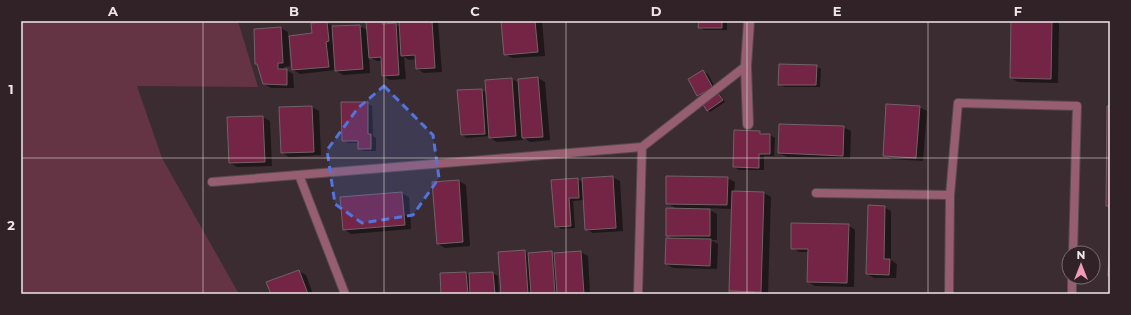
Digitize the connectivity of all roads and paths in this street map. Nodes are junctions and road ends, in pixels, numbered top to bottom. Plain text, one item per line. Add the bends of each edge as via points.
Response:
1 (749, 21) edge
2 (746, 66) junction
3 (748, 124) dead end
4 (642, 147) junction
5 (299, 175) junction
6 (212, 182) dead end
7 (816, 193) dead end
8 (950, 195) junction
9 (1073, 245) edge
10 (345, 294) edge
11 (638, 294) edge
12 (949, 294) edge

1 - 2 street
2 - 3 street
2 - 4 lane
4 - 5 lane
4 - 11 lane
5 - 6 lane
5 - 10 lane
7 - 8 lane
8 - 9 lane via 958,103 1077,106
8 - 12 lane

